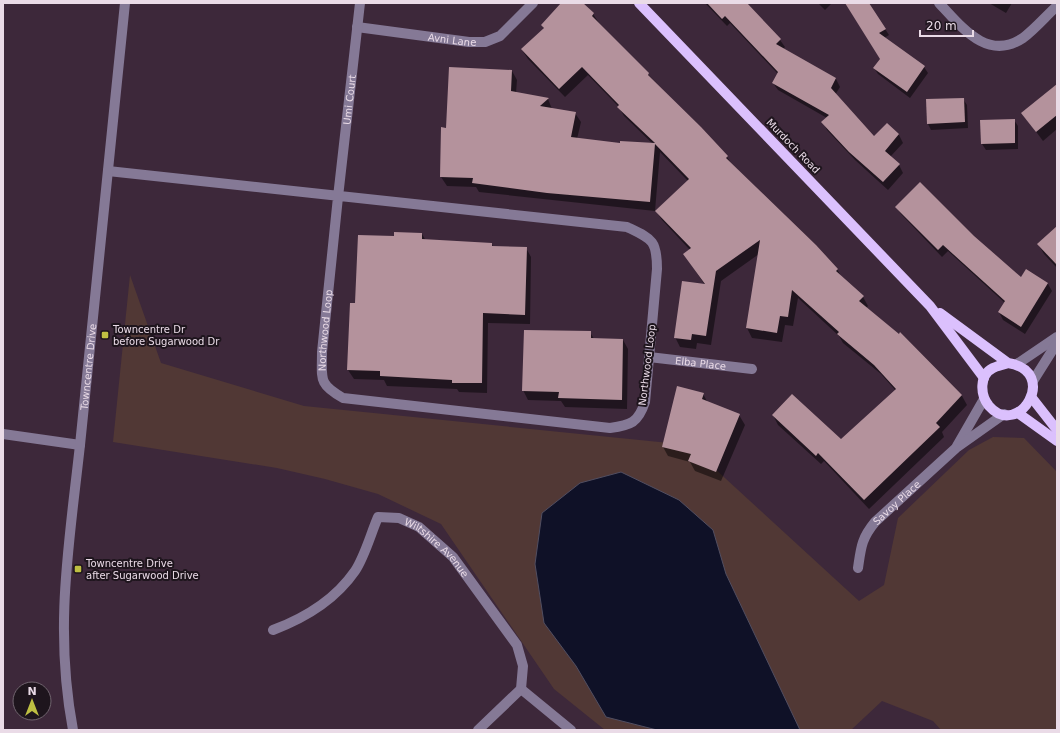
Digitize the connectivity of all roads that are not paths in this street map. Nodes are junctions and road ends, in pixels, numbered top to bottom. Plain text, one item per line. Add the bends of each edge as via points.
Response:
1 (125, 3) edge
2 (360, 3) edge
3 (533, 3) edge
4 (639, 3) edge
5 (939, 3) edge
6 (1057, 6) edge
7 (357, 27) junction
8 (108, 171) junction
9 (338, 197) junction
10 (930, 306) junction
11 (1057, 337) edge
12 (1057, 343) edge
13 (649, 356) junction
14 (1012, 364) junction
15 (752, 369) dead end
16 (984, 378) junction
17 (1033, 381) junction
18 (1032, 398) junction
19 (984, 399) junction
20 (1018, 413) junction
21 (1004, 414) junction
22 (1057, 430) edge
23 (3, 434) edge
24 (1057, 441) edge
25 (80, 445) junction
26 (956, 448) junction
27 (858, 568) dead end
28 (273, 630) dead end
29 (521, 689) junction
30 (73, 730) edge
31 (478, 730) edge
32 (571, 730) edge

1 - 8 street, Towncentre Drive
2 - 7 street, Umi Court
3 - 7 street, Avni Lane via 500,36 485,42
4 - 10 main road, Murdoch Road
5 - 6 street via 968,34 980,43 992,45 1009,44 1023,38
7 - 9 street, Umi Court
8 - 9 street, Northwood Loop
8 - 25 street, Towncentre Drive
9 - 13 street, Northwood Loop via 627,227 649,238 657,251
9 - 13 street, Northwood Loop via 322,375 327,389 343,398 610,428 630,425 641,414 645,402
10 - 14 main road, Murdoch Road
10 - 16 main road, Murdoch Road
11 - 14 street
12 - 17 street
13 - 15 street, Elba Place
14 - 16 main road via 991,368
14 - 17 main road, Murdoch Road via 1026,370
16 - 19 main road
17 - 18 main road
18 - 20 main road
18 - 22 main road
19 - 21 main road via 998,413
19 - 26 street, Savoy Place
20 - 21 main road
20 - 24 main road
21 - 26 street, Savoy Place
23 - 25 street
25 - 30 street, Towncentre Drive via 63,603 64,658
26 - 27 street, Savoy Place via 865,534
28 - 29 street, Wiltshire Avenue via 295,622 330,600 355,571 378,517 399,518 419,527 453,557 517,645 523,666
29 - 31 street
29 - 32 street

